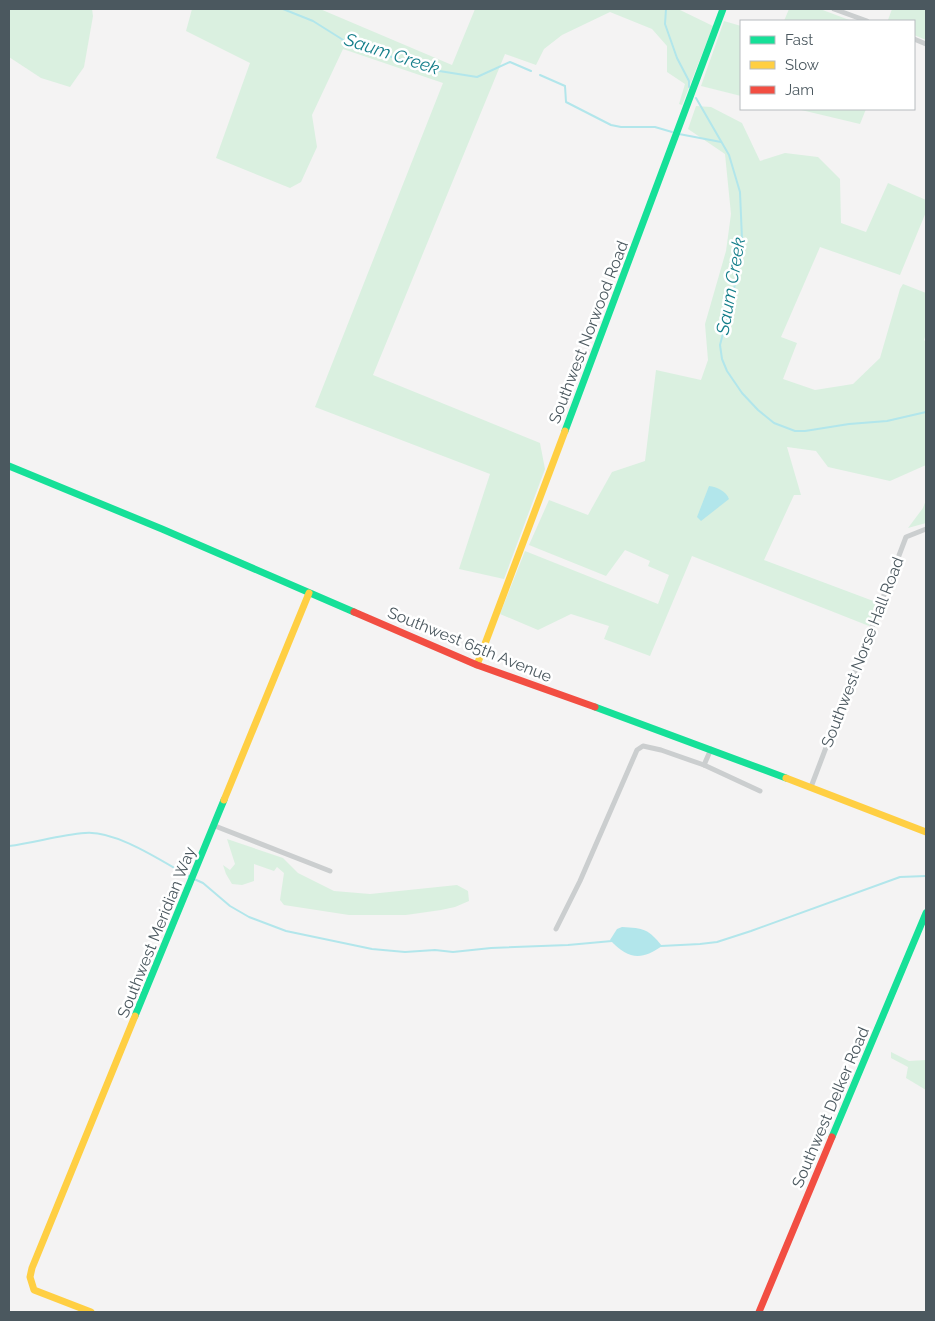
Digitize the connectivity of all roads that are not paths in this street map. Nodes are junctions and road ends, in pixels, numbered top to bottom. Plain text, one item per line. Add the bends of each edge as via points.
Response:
1 (723, 9) edge
2 (834, 9) edge
3 (864, 20) edge
4 (9, 466) edge
5 (926, 529) edge
6 (309, 593) junction
7 (477, 664) junction
8 (711, 749) junction
9 (704, 765) junction
10 (810, 787) junction
11 (760, 791) dead end
12 (214, 826) junction
13 (926, 832) edge
14 (330, 871) dead end
15 (926, 913) edge
16 (556, 929) dead end
17 (91, 1312) edge
18 (759, 1312) edge

1 - 7 street, Southwest Norwood Road
2 - 3 street
4 - 6 street, Southwest 65th Avenue
5 - 10 street, Southwest Norse Hall Road via 906,537
6 - 7 street, Southwest 65th Avenue
6 - 12 street, Southwest Meridian Way
7 - 8 street, Southwest 65th Avenue
8 - 9 street
8 - 10 street, Southwest 65th Avenue
9 - 11 street
9 - 16 street via 650,746 637,750
10 - 13 street, Southwest 65th Avenue
12 - 14 street
12 - 17 street, Southwest Meridian Way via 30,1273 34,1290
15 - 18 street, Southwest Delker Road

